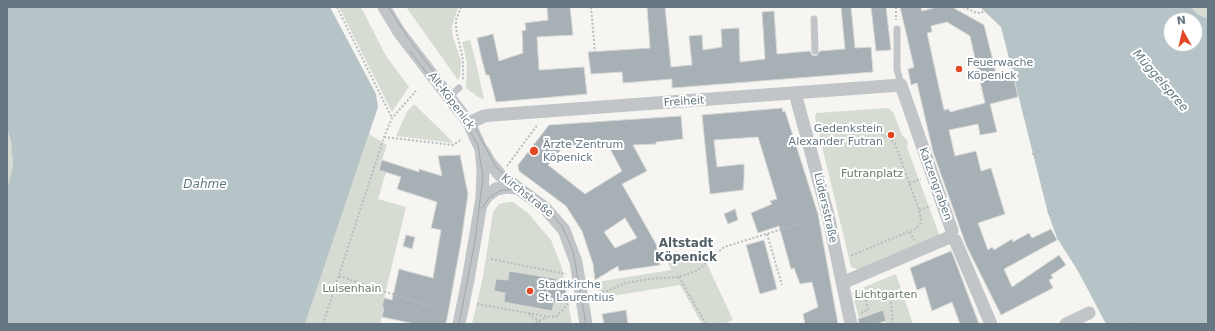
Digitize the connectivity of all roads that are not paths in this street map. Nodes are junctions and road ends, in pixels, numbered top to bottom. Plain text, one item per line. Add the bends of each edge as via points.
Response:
1 (384, 7) edge
2 (814, 19) dead end
3 (897, 29) road end
4 (815, 51) dead end
5 (901, 85) junction
6 (459, 88) road end
7 (795, 93) junction
8 (449, 97) junction
9 (469, 123) junction
10 (478, 140) junction
11 (518, 188) junction
12 (480, 207) junction
13 (950, 237) junction
14 (842, 283) junction
15 (1089, 313) dead end
16 (854, 319) edge
17 (459, 324) edge
18 (586, 324) edge
19 (991, 324) edge
20 (1066, 324) edge

1 - 8 street, Alt-Köpenick via 399,32
2 - 4 lane
3 - 5 lane via 897,69
5 - 7 street, Freiheit
5 - 13 street, Katzengraben via 952,231
6 - 8 lane
7 - 9 street, Freiheit via 488,116
7 - 14 street, Lüdersstraße via 828,215
8 - 9 street, Alt-Köpenick
9 - 10 street, Alt-Köpenick
10 - 11 street, Kirchstraße via 490,163 500,175
10 - 12 street, Alt-Köpenick via 483,170
11 - 12 street via 496,189 487,196
11 - 18 street, Kirchstraße via 545,208 564,230 573,251 576,298
12 - 17 street, Alt-Köpenick
13 - 14 street
13 - 19 street, Katzengraben via 956,240
14 - 16 street, Lüdersstraße
15 - 20 street

